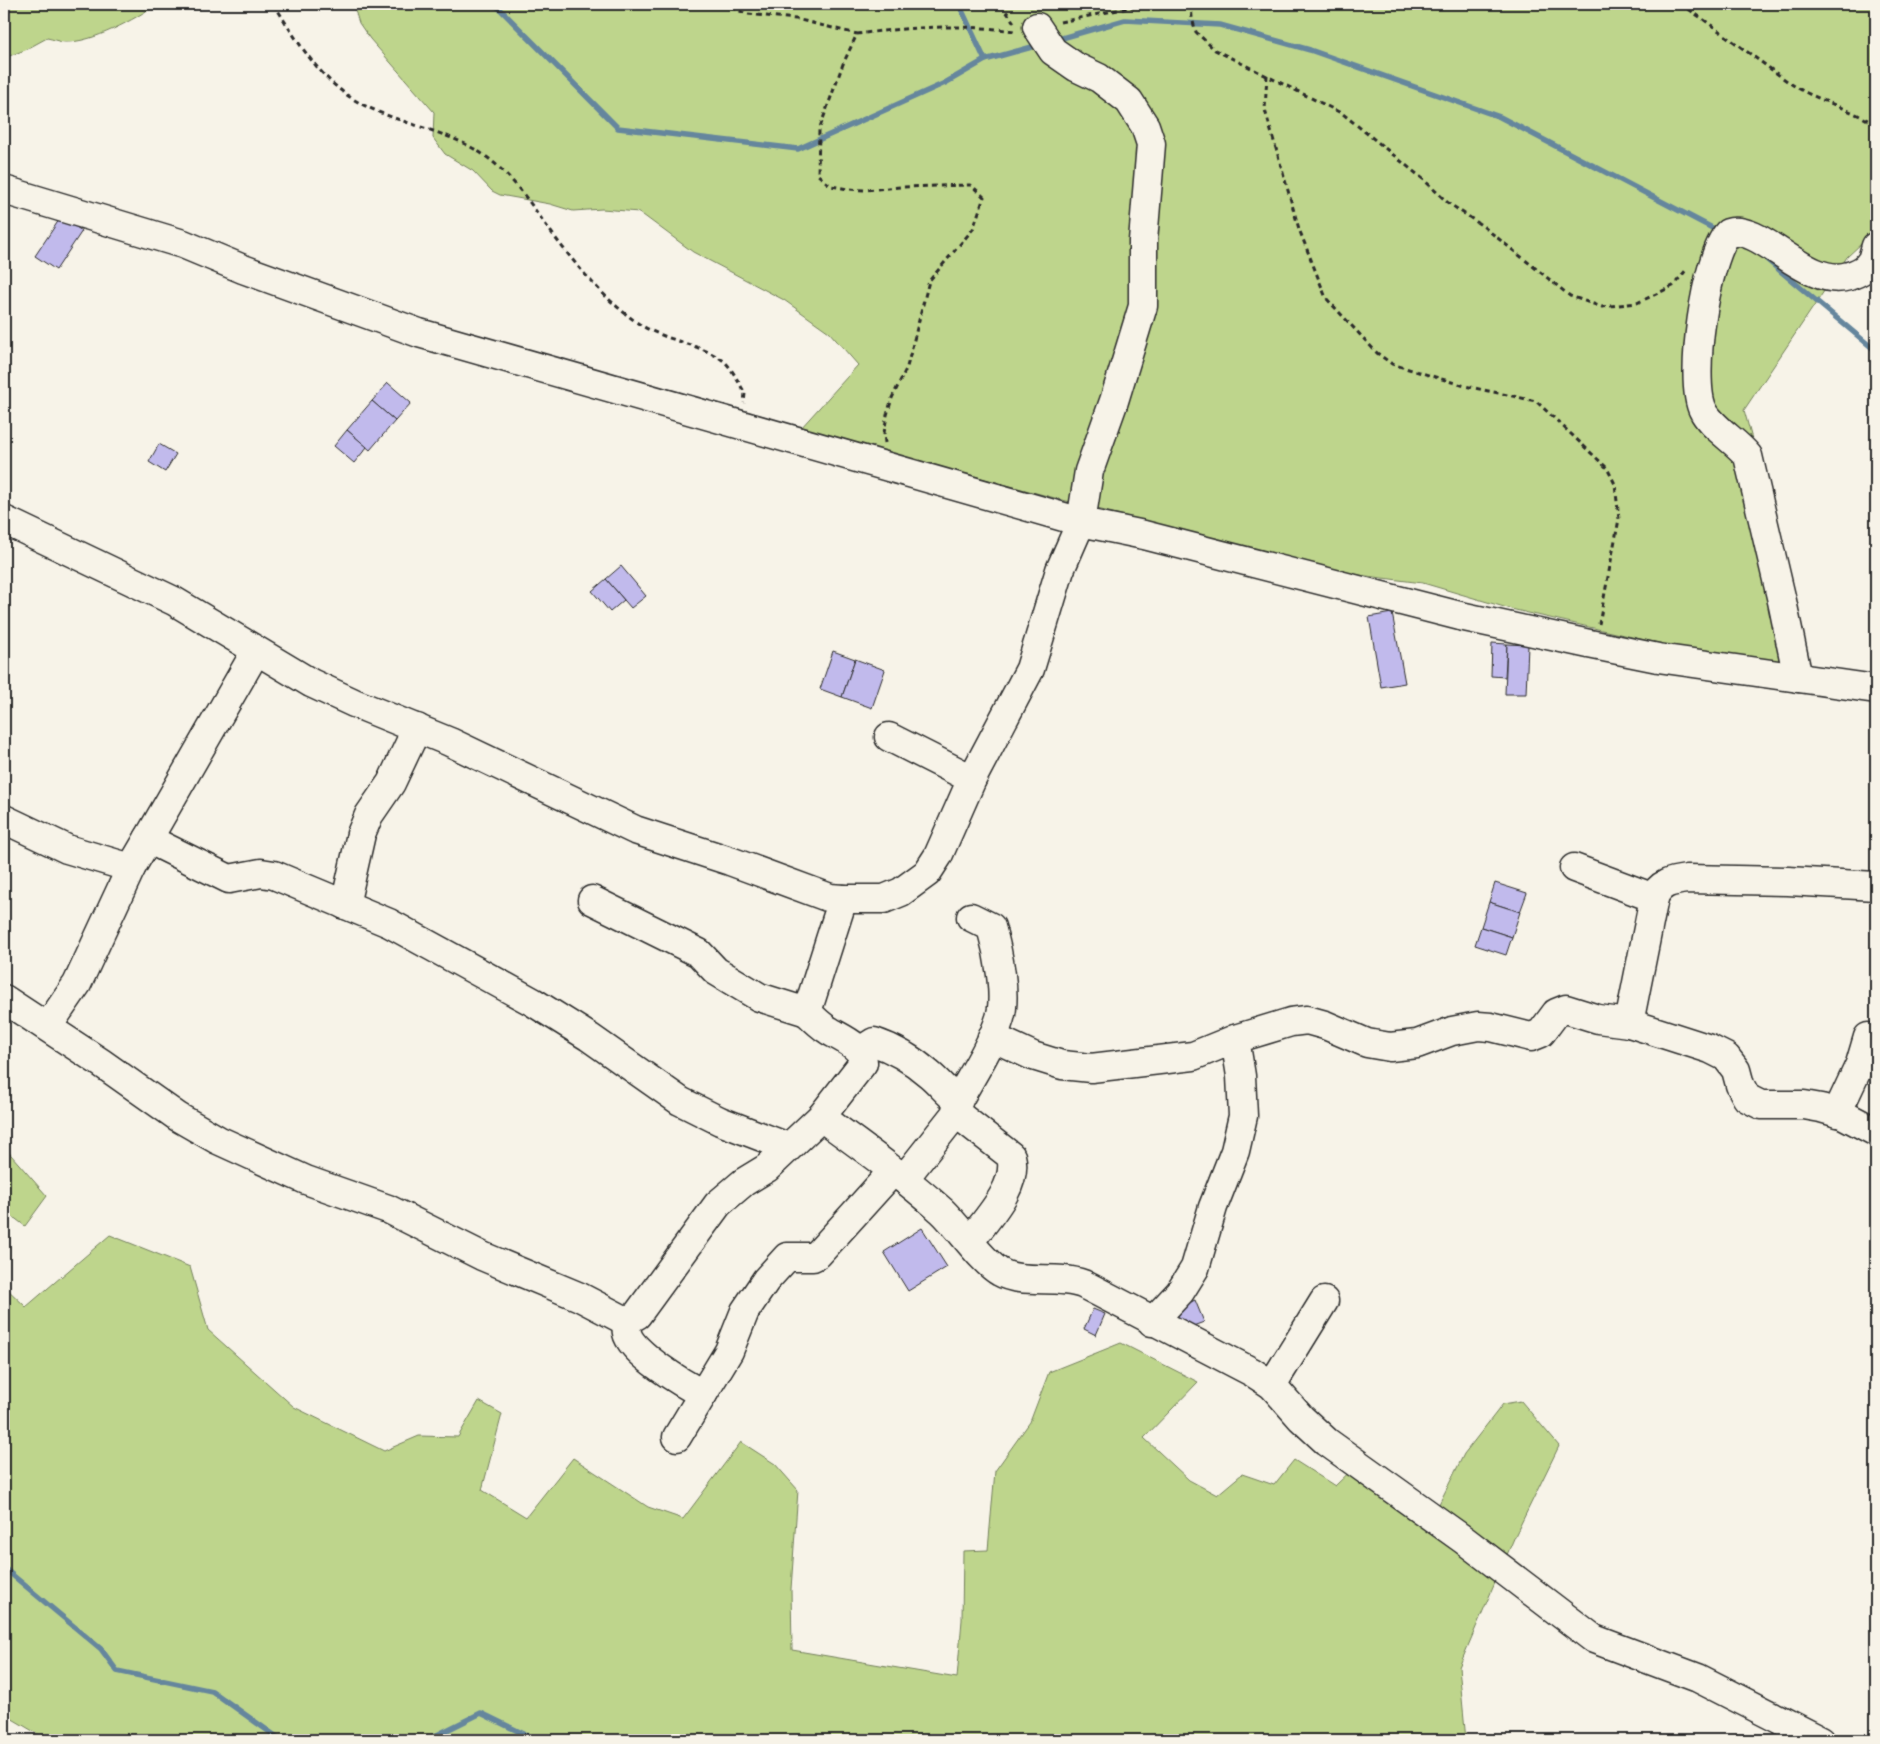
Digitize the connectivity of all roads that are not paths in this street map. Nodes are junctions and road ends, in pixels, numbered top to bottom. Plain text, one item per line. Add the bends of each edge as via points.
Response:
1 (1045, 38) road end
2 (4, 190) edge
3 (1876, 246) edge
4 (4, 520) edge
5 (1081, 522) junction
6 (256, 651) junction
7 (1798, 678) junction
8 (1876, 688) edge
9 (416, 728) junction
10 (889, 737) dead end
11 (972, 779) junction
12 (4, 819) edge
13 (148, 839) junction
14 (131, 868) junction
15 (1574, 868) dead end
16 (1876, 886) edge
17 (1654, 898) junction
18 (843, 899) junction
19 (592, 900) dead end
20 (345, 905) junction
21 (971, 917) dead end
22 (4, 1000) edge
23 (807, 1012) junction
24 (1629, 1022) junction
25 (48, 1026) junction
26 (992, 1036) junction
27 (1868, 1037) dead end
28 (1235, 1039) junction
29 (860, 1051) junction
30 (957, 1107) junction
31 (1837, 1113) junction
32 (821, 1117) junction
33 (1876, 1132) edge
34 (788, 1147) junction
35 (898, 1175) junction
36 (970, 1241) junction
37 (1324, 1301) dead end
38 (626, 1321) junction
39 (1152, 1322) junction
40 (1272, 1386) junction
41 (703, 1394) junction
42 (677, 1437) dead end
43 (1820, 1740) edge

1 - 5 street via 1076,67 1099,78 1129,101 1145,126 1151,144 1143,241 1144,306 1089,471
2 - 5 street via 184,244 419,333
3 - 7 street via 1869,264 1843,278 1820,275 1806,269 1744,232 1725,235 1702,318 1697,348 1697,391 1704,413 1748,456
4 - 6 street via 174,601
5 - 7 street via 1144,535 1460,616 1658,658
5 - 11 street via 1060,570 1030,669
6 - 9 street via 354,703
6 - 13 street
7 - 8 street
9 - 18 street via 635,830 830,898
9 - 20 street via 395,776 369,815 361,834
10 - 11 street
11 - 18 street via 938,856 927,873 909,887 884,899
12 - 14 street via 67,849
13 - 14 street
13 - 20 street via 229,879 261,873 274,875
14 - 25 street via 76,984
15 - 17 street
16 - 17 street via 1687,879 1659,887
17 - 24 street
18 - 23 street
19 - 23 street via 699,953 716,971 758,997
20 - 34 street via 389,923 533,1002 680,1101 728,1125
21 - 26 street via 988,925 993,934 1002,1005
22 - 25 street
23 - 29 street
24 - 28 street via 1598,1020 1566,1009 1556,1013 1540,1033 1531,1037 1478,1026 1452,1031 1417,1044 1390,1047 1366,1043 1307,1020
24 - 31 street via 1726,1057 1736,1070 1747,1098 1761,1105 1804,1105
25 - 38 street via 178,1117 218,1140 306,1180 380,1206
26 - 28 street via 1062,1066 1091,1068 1193,1056
26 - 30 street
27 - 31 street via 1860,1064
28 - 39 street via 1243,1116 1237,1143 1195,1268 1180,1292
29 - 30 street via 874,1042 895,1050 927,1072
29 - 32 street via 863,1063
30 - 35 street
30 - 36 street via 1011,1156 1014,1167 1009,1184
31 - 33 street
32 - 34 street
32 - 35 street
34 - 38 street via 767,1168 718,1204 637,1315
35 - 36 street via 943,1212
35 - 41 street via 818,1254 787,1258 766,1280 745,1311 729,1352
36 - 39 street via 1000,1272 1015,1277 1075,1281
37 - 40 street
38 - 41 street via 627,1335 640,1352
39 - 40 street via 1252,1372
40 - 43 street via 1327,1442 1594,1639 1698,1678
41 - 42 street

